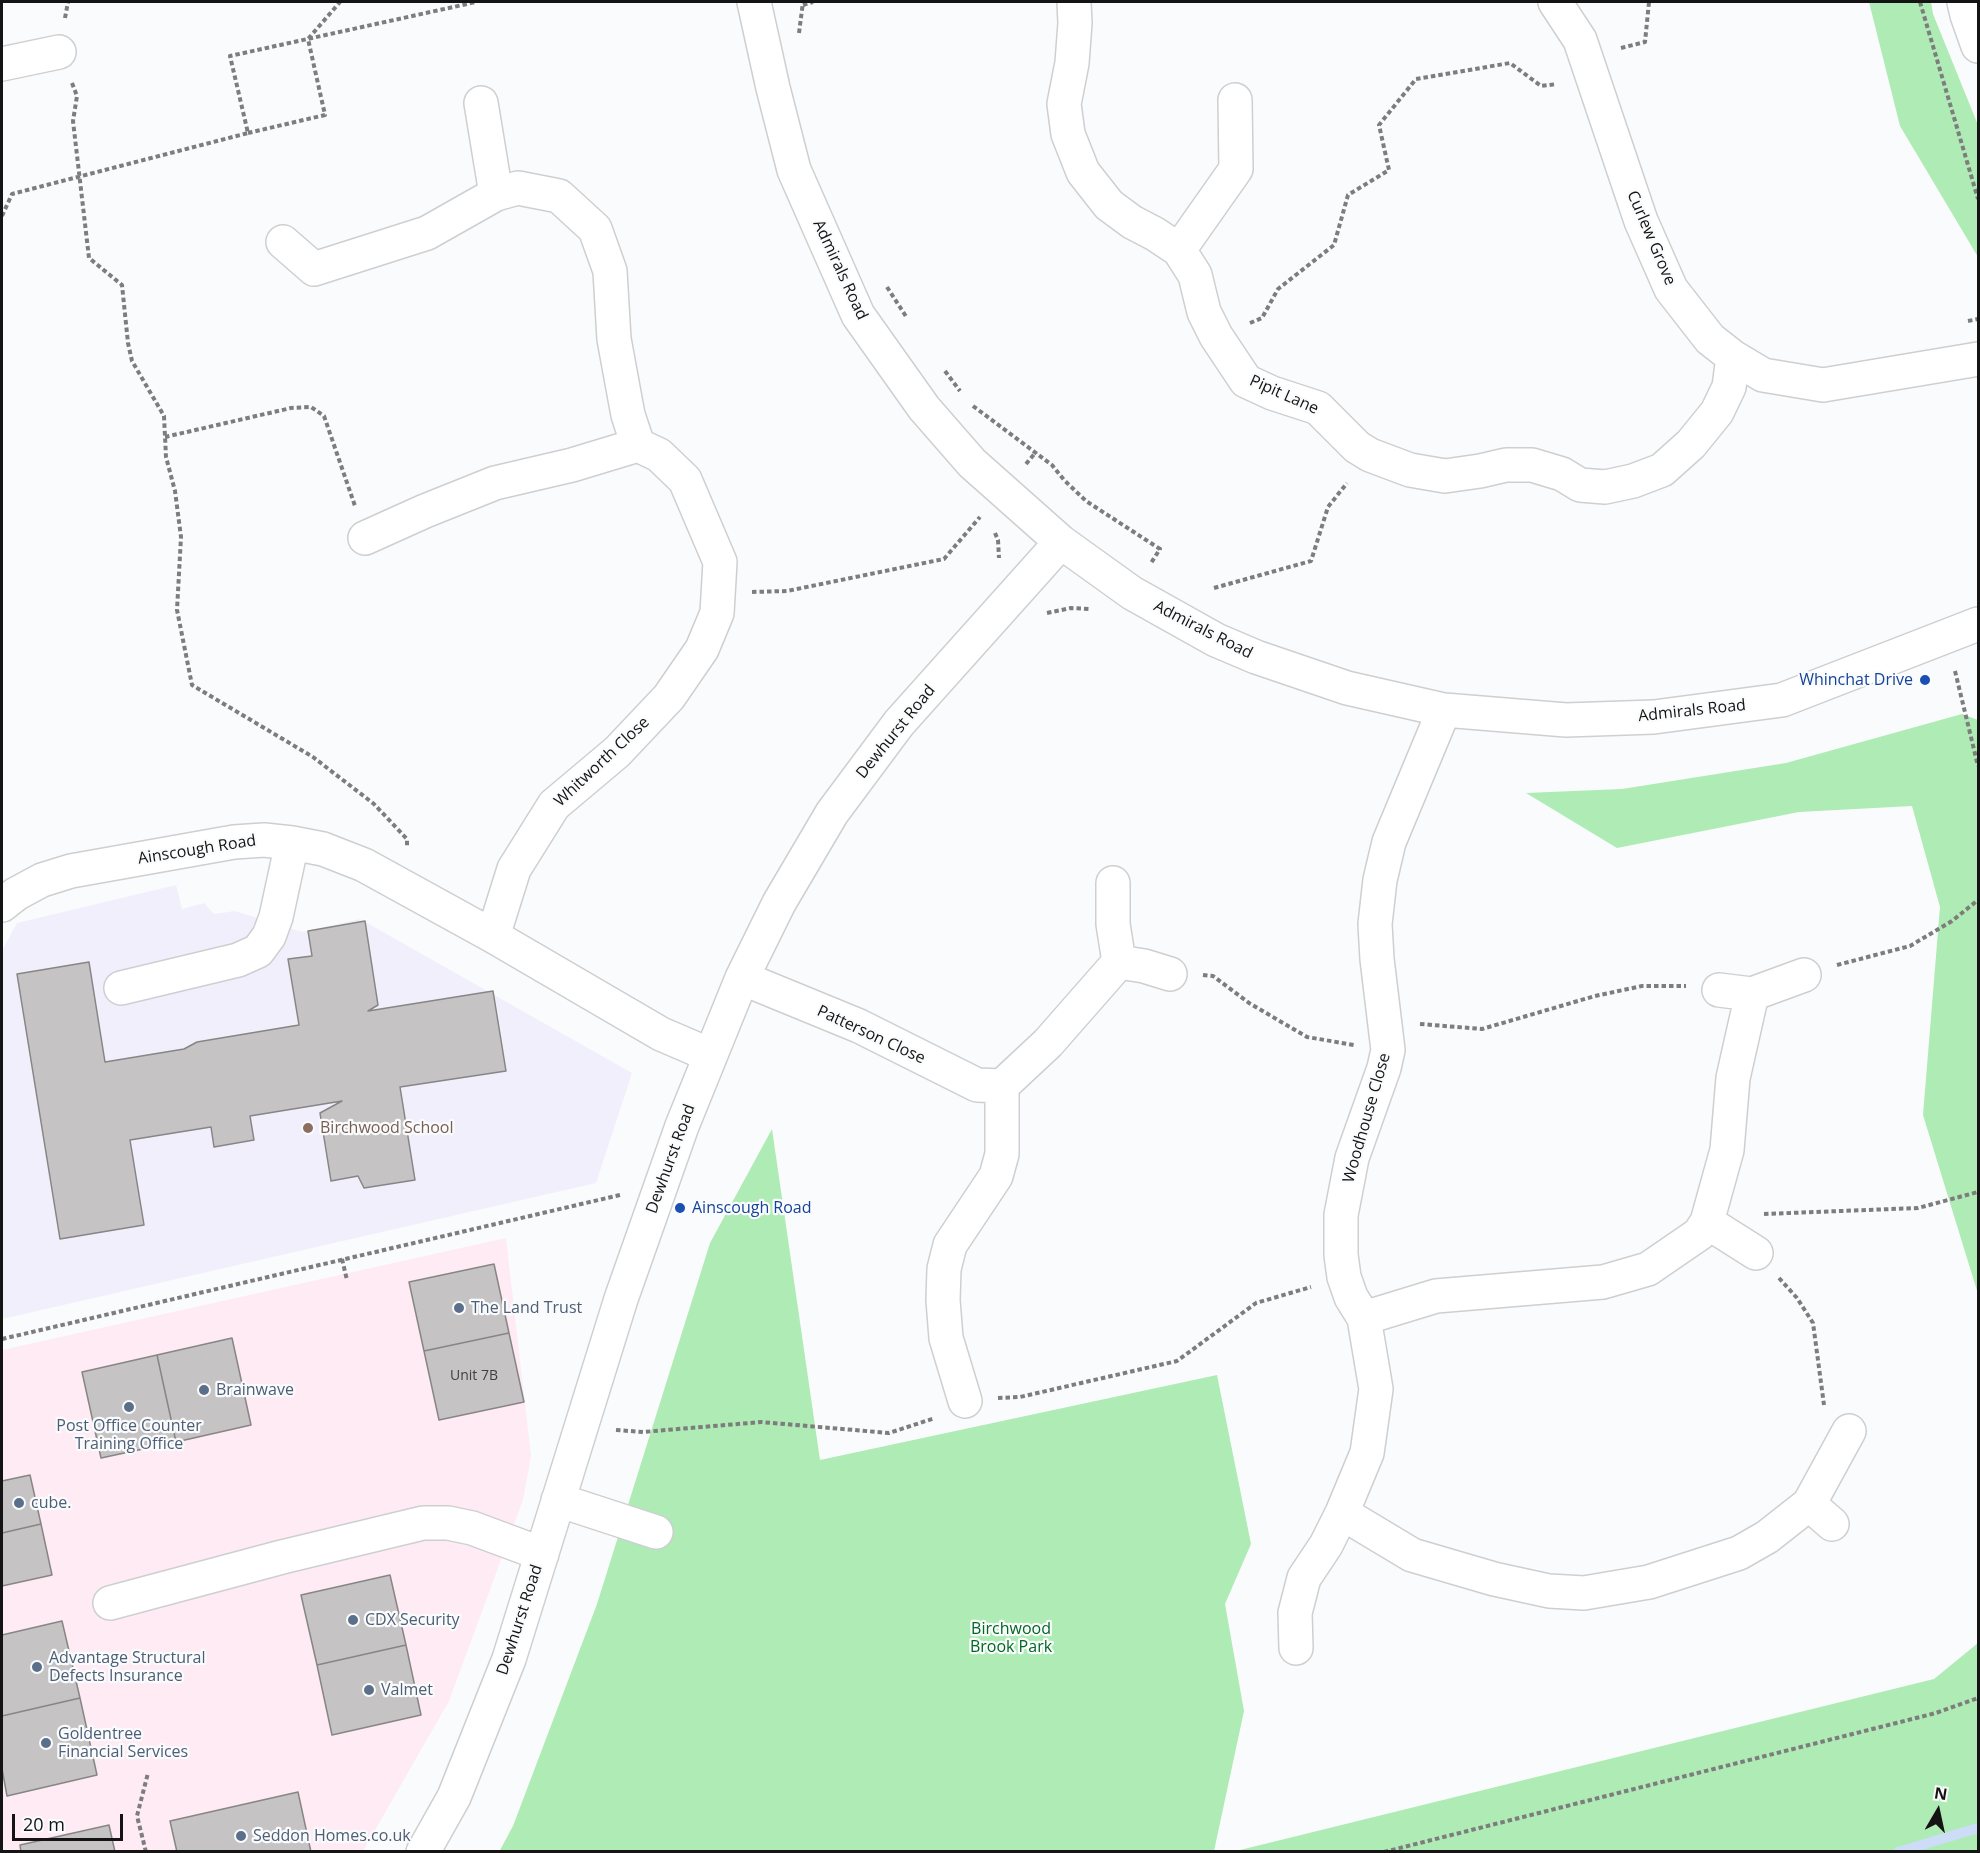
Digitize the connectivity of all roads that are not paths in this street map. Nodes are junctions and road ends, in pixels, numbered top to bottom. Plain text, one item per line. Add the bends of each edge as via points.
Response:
1 (754, 2) edge
2 (1074, 2) edge
3 (1555, 2) edge
4 (1965, 2) edge
5 (1978, 46) edge
6 (59, 52) road end
7 (2, 64) edge
8 (1235, 100) dead end
9 (481, 103) dead end
10 (496, 194) junction
11 (283, 242) dead end
12 (1179, 250) junction
13 (1733, 357) junction
14 (1978, 358) edge
15 (638, 445) junction
16 (365, 538) road end
17 (1061, 542) junction
18 (1978, 624) edge
19 (1444, 710) junction
20 (292, 843) junction
21 (1113, 883) dead end
22 (2, 905) edge
23 (493, 936) junction
24 (1119, 962) junction
25 (1170, 974) road end
26 (1803, 975) road end
27 (742, 978) junction
28 (121, 988) dead end
29 (1719, 990) road end
30 (1752, 994) junction
31 (710, 1055) junction
32 (1002, 1086) junction
33 (1707, 1222) junction
34 (1756, 1253) road end
35 (1364, 1318) junction
36 (965, 1401) dead end
37 (1849, 1431) road end
38 (558, 1500) junction
39 (1342, 1513) junction
40 (656, 1533) dead end
41 (542, 1554) junction
42 (110, 1604) dead end
43 (1296, 1648) dead end
44 (423, 1851) edge

1 - 17 street, Admirals Road via 794,170 858,315 924,408 972,463
2 - 12 street, Pipit Lane via 1072,63 1064,105 1068,134 1083,172 1109,205
3 - 13 street, Curlew Grove via 1581,40 1641,221 1671,289 1710,339
4 - 5 street
6 - 7 street
8 - 12 street via 1236,169
9 - 10 street
10 - 11 street via 427,233 314,269
10 - 15 street via 518,188 559,196 595,229 610,271 614,339 628,415
12 - 13 street, Pipit Lane via 1195,275 1204,312 1216,336 1246,381 1318,408 1357,447 1410,470 1445,476 1506,465 1532,465 1562,474 1580,485 1605,487 1632,481 1662,470 1691,444 1717,412 1729,387
13 - 14 street, Curlew Grove via 1763,375 1823,385
15 - 16 street via 495,483
15 - 23 street, Whitworth Close via 659,455 685,480 720,562 717,613 702,649 669,697 616,752 554,805 514,869
17 - 19 street, Admirals Road via 1132,593 1216,640 1347,688
17 - 27 street, Dewhurst Road via 899,723 832,813 779,903
18 - 19 street, Admirals Road via 1782,700 1654,717 1566,720
19 - 35 street, Woodhouse Close via 1389,842 1380,880 1375,924 1388,1050 1352,1158 1341,1215 1344,1277
20 - 22 street, Ainscough Road via 234,842 71,871 42,880
20 - 23 street, Ainscough Road via 323,849 364,865
20 - 28 street via 276,917 258,951 238,960
21 - 24 street via 1113,924
23 - 31 street, Ainscough Road via 661,1034
24 - 25 street
24 - 32 street via 1048,1043
26 - 30 street
27 - 31 street, Dewhurst Road
27 - 32 street, Patterson Close via 859,1026 977,1084
29 - 30 street
30 - 33 street via 1733,1078 1727,1150
31 - 38 street, Dewhurst Road via 621,1299
32 - 36 street via 1002,1154 996,1176 950,1245 944,1269 946,1338
33 - 34 street
33 - 35 street via 1699,1234 1648,1269 1614,1279 1436,1296
35 - 39 street, Woodhouse Close via 1376,1389 1367,1454
37 - 39 street via 1821,1514 1740,1553 1649,1582 1584,1593 1549,1591 1494,1579 1412,1555
38 - 40 street
38 - 41 street, Dewhurst Road
39 - 43 street, Woodhouse Close via 1304,1578 1295,1613
41 - 42 street via 472,1528 423,1523
41 - 44 street, Dewhurst Road via 509,1659 454,1797

